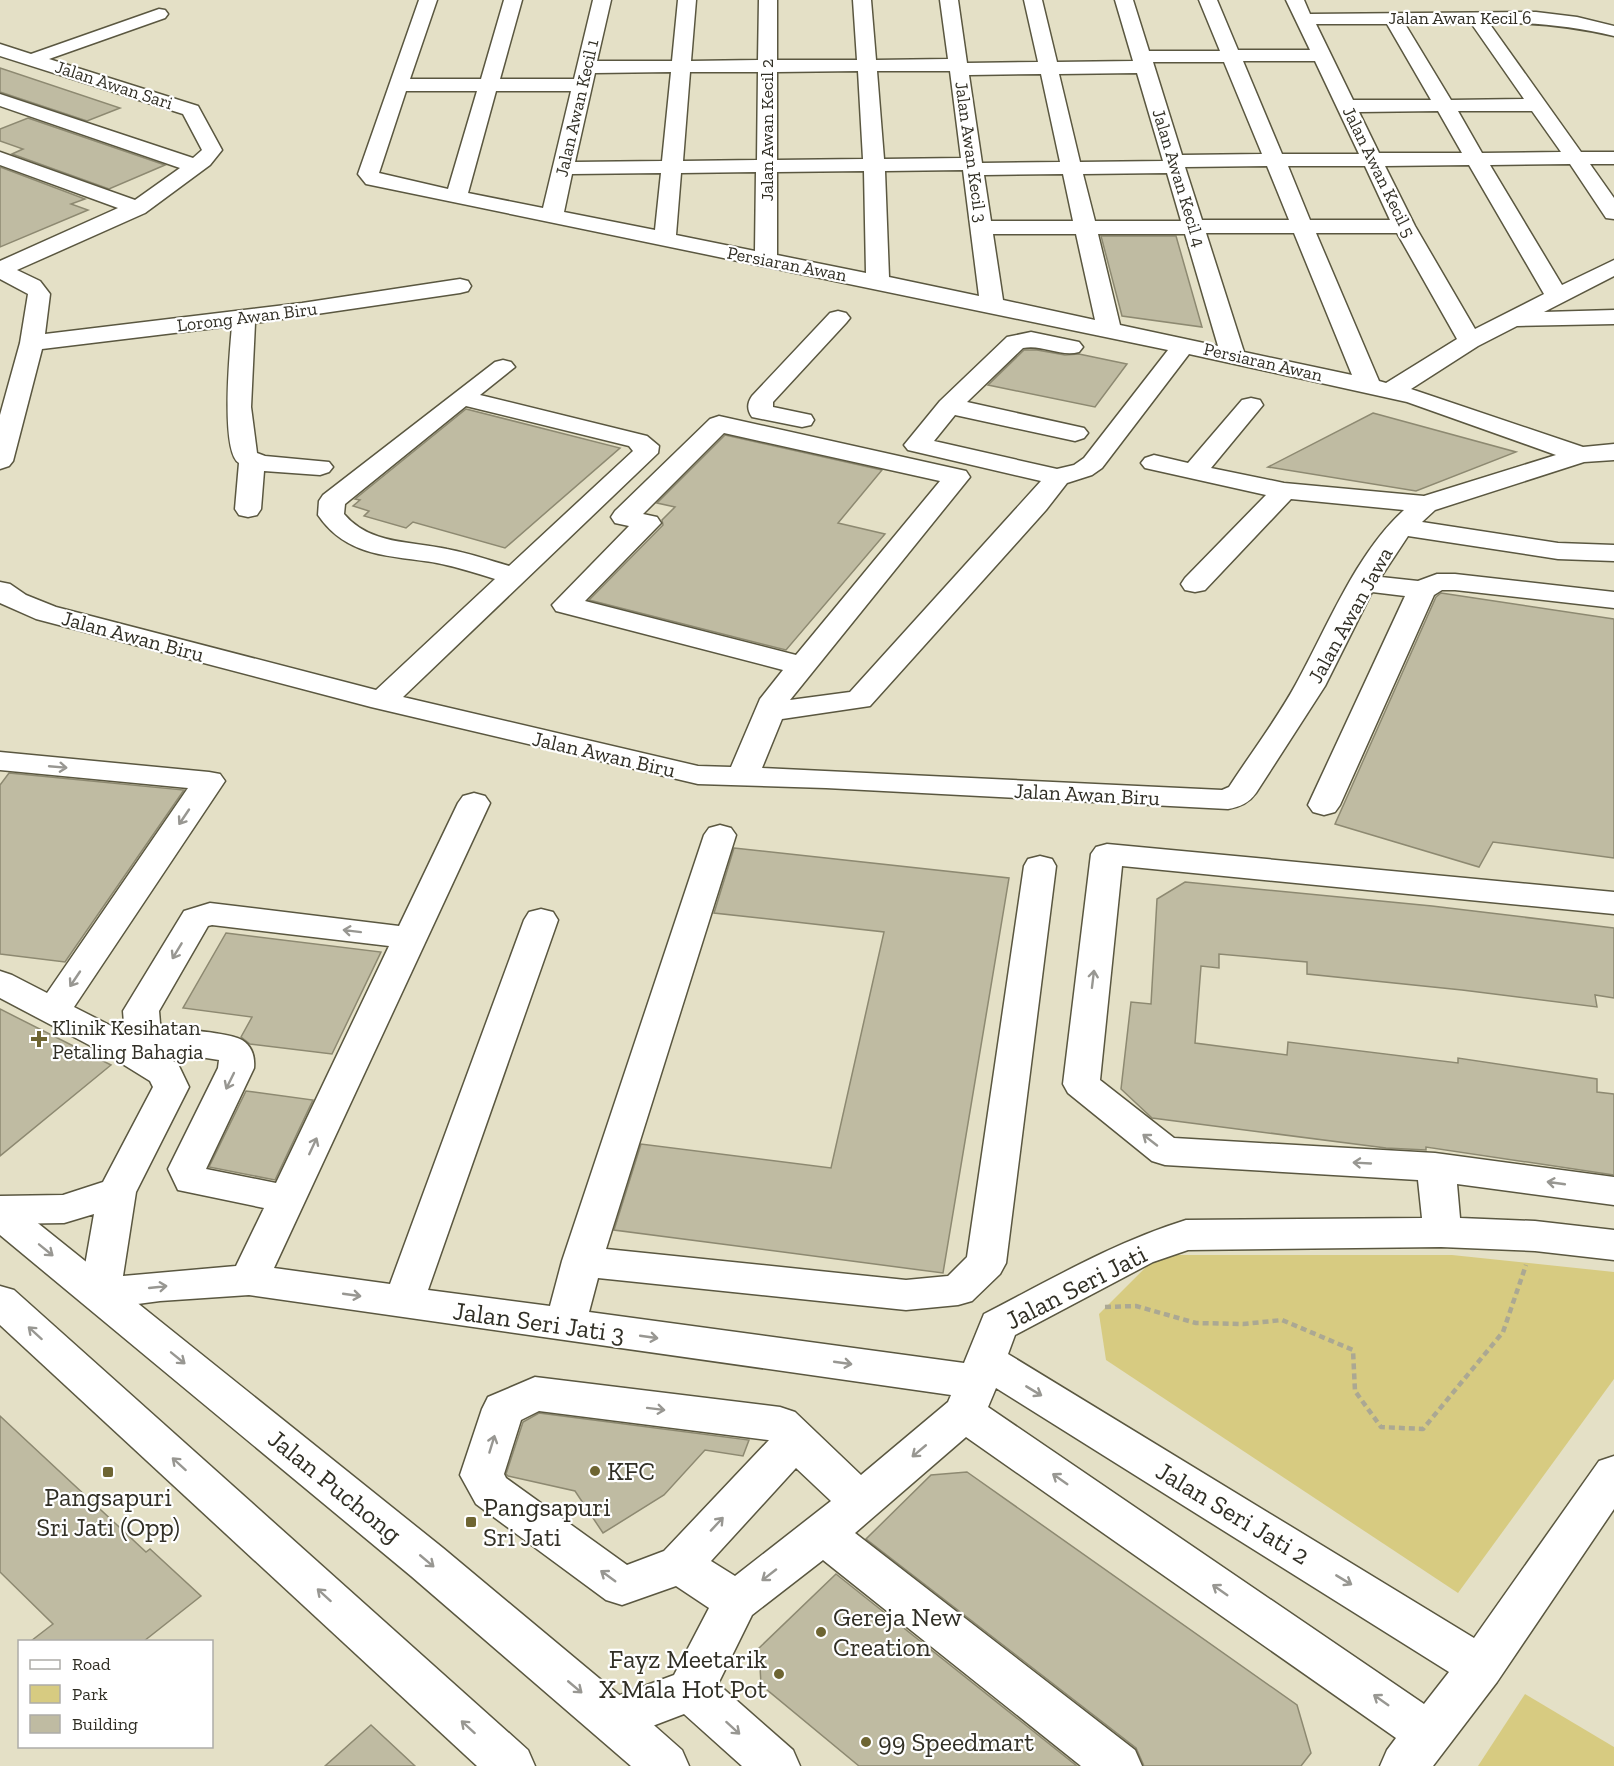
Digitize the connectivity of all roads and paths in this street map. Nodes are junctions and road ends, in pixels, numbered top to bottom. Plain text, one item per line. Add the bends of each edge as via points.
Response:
1 (428, 0) edge
2 (513, 0) edge
3 (602, 0) edge
4 (687, 0) edge
5 (768, 0) edge
6 (862, 0) edge
7 (949, 0) edge
8 (1033, 0) edge
9 (1124, 0) edge
10 (1208, 0) edge
11 (1295, 0) edge
12 (1582, 0) edge
13 (159, 14) dead end
14 (1392, 17) junction
15 (1476, 17) junction
16 (1305, 19) junction
17 (1577, 22) junction
18 (1614, 31) edge
19 (0, 50) edge
20 (1320, 54) junction
21 (1231, 56) junction
22 (33, 59) junction
23 (1143, 62) junction
24 (867, 65) junction
25 (681, 66) junction
26 (768, 66) junction
27 (958, 67) junction
28 (1049, 68) junction
29 (62, 69) junction
30 (584, 76) junction
31 (399, 85) junction
32 (489, 85) junction
33 (0, 92) edge
34 (0, 100) edge
35 (1538, 105) junction
36 (1347, 106) junction
37 (1444, 106) junction
38 (0, 158) edge
39 (1614, 158) edge
40 (1576, 159) junction
41 (1275, 160) junction
42 (1373, 160) junction
43 (1476, 160) junction
44 (1174, 164) junction
45 (874, 165) junction
46 (196, 166) junction
47 (767, 166) junction
48 (972, 166) junction
49 (672, 167) junction
50 (1073, 167) junction
51 (563, 168) junction
52 (456, 198) junction
53 (137, 208) junction
54 (1614, 213) edge
55 (552, 217) junction
56 (1404, 226) junction
57 (1086, 227) junction
58 (1194, 227) junction
59 (1302, 227) junction
60 (981, 228) junction
61 (665, 240) junction
62 (766, 260) junction
63 (1614, 267) edge
64 (0, 270) edge
65 (878, 283) junction
66 (460, 285) dead end
67 (1557, 296) junction
68 (992, 305) junction
69 (244, 317) junction
70 (1614, 317) edge
71 (838, 318) dead end
72 (1510, 320) junction
73 (1109, 330) junction
74 (1470, 341) junction
75 (32, 344) junction
76 (1184, 345) junction
77 (1071, 346) dead end
78 (1233, 356) junction
79 (504, 367) dead end
80 (1379, 388) junction
81 (461, 398) junction
82 (1251, 405) dead end
83 (950, 406) junction
84 (1075, 433) dead end
85 (918, 445) junction
86 (1614, 452) edge
87 (1581, 455) junction
88 (252, 460) junction
89 (0, 461) edge
90 (1154, 463) dead end
91 (320, 467) dead end
92 (1194, 472) junction
93 (1058, 477) junction
94 (1284, 491) junction
95 (1426, 504) junction
96 (248, 509) dead end
97 (1401, 527) junction
98 (1614, 553) edge
99 (515, 576) junction
100 (1364, 583) junction
101 (1195, 584) dead end
102 (0, 590) edge
103 (1422, 590) junction
104 (1614, 600) edge
105 (802, 666) junction
106 (382, 701) junction
107 (770, 711) junction
108 (0, 761) edge
109 (743, 776) junction
110 (1228, 800) joint
111 (474, 803) dead end
112 (1324, 805) dead end
113 (720, 835) dead end
114 (1040, 866) dead end
115 (1614, 903) edge
116 (541, 920) dead end
117 (411, 938) junction
118 (0, 983) edge
119 (53, 1011) junction
120 (1435, 1167) junction
121 (1614, 1191) edge
122 (117, 1192) junction
123 (288, 1199) junction
124 (0, 1212) edge
125 (1441, 1232) junction
126 (1535, 1236) junction
127 (1614, 1245) edge
128 (582, 1261) junction
129 (249, 1280) junction
130 (100, 1294) junction
131 (0, 1301) edge
132 (404, 1303) junction
133 (1101, 1308) dead end
134 (565, 1325) junction
135 (975, 1385) junction
136 (795, 1440) junction
137 (1614, 1474) edge
138 (860, 1501) junction
139 (823, 1534) junction
140 (680, 1565) junction
141 (736, 1601) junction
142 (1481, 1666) junction
143 (691, 1690) junction
144 (614, 1719) junction
145 (1416, 1750) edge
146 (511, 1766) edge
147 (665, 1766) edge
148 (776, 1766) edge
149 (1118, 1766) edge

1 - 31 street, Persiaran Awan
2 - 32 street
3 - 30 street, Jalan Awan Kecil 1
4 - 25 street
5 - 26 street, Jalan Awan Kecil 2
6 - 24 street
7 - 27 street, Jalan Awan Kecil 3
8 - 28 street
9 - 23 street, Jalan Awan Kecil 4
10 - 21 street
11 - 16 street, Jalan Awan Kecil 5
12 - 17 street
13 - 22 street
14 - 15 street, Jalan Awan Kecil 6
14 - 16 street, Jalan Awan Kecil 6
14 - 37 street
15 - 17 street, Jalan Awan Kecil 6
15 - 35 street
16 - 20 street, Jalan Awan Kecil 5
17 - 18 street, Jalan Awan Kecil 6
19 - 22 street, Jalan Awan Sari
20 - 21 street
20 - 36 street, Jalan Awan Kecil 5
21 - 23 street
21 - 41 street
22 - 29 street, Jalan Awan Sari
23 - 28 street
23 - 44 street, Jalan Awan Kecil 4
24 - 26 street
24 - 27 street
24 - 45 street
25 - 26 street
25 - 30 street
25 - 49 street
26 - 47 street, Jalan Awan Kecil 2
27 - 28 street
27 - 48 street, Jalan Awan Kecil 3
28 - 50 street
29 - 33 street
29 - 46 street, Jalan Awan Sari via 191,110 212,150
30 - 32 street
30 - 51 street, Jalan Awan Kecil 1
31 - 32 street
31 - 52 street, Persiaran Awan via 368,176 377,182
32 - 52 street
34 - 46 street
35 - 37 street
35 - 40 street
36 - 37 street
36 - 42 street, Jalan Awan Kecil 5
37 - 43 street
38 - 53 street
39 - 40 street
40 - 43 street
40 - 54 street
41 - 42 street
41 - 44 street
41 - 59 street
42 - 43 street
42 - 56 street, Jalan Awan Kecil 5
43 - 67 street
44 - 50 street
44 - 58 street, Jalan Awan Kecil 4
45 - 47 street
45 - 48 street
45 - 65 street
46 - 53 street, Jalan Awan Sari
47 - 49 street
47 - 62 street, Jalan Awan Kecil 2
48 - 50 street
48 - 60 street, Jalan Awan Kecil 3
49 - 51 street
49 - 61 street
50 - 57 street
51 - 55 street, Jalan Awan Kecil 1
52 - 55 street, Persiaran Awan
53 - 64 street, Jalan Awan Sari
55 - 61 street, Persiaran Awan
56 - 59 street
56 - 74 street, Jalan Awan Kecil 5
57 - 58 street
57 - 60 street
57 - 73 street
58 - 59 street
58 - 78 street, Jalan Awan Kecil 4
59 - 80 street
60 - 68 street, Jalan Awan Kecil 3
61 - 62 street, Persiaran Awan
62 - 65 street, Persiaran Awan
63 - 67 street
64 - 75 street via 39,292
65 - 68 street, Persiaran Awan
66 - 69 street, Lorong Awan Biru
67 - 72 street
68 - 73 street, Persiaran Awan
69 - 75 street, Lorong Awan Biru
69 - 88 street via 239,407 243,451
70 - 72 street
71 - 85 street via 761,401 761,412
72 - 74 street
73 - 76 street, Persiaran Awan
74 - 80 street
75 - 89 street
76 - 78 street, Persiaran Awan
76 - 93 street via 1093,462 1083,470
77 - 83 street via 1031,339 1015,342
78 - 80 street, Persiaran Awan
79 - 81 street
80 - 87 street, Persiaran Awan
81 - 99 street via 332,501 331,515 347,534 388,548 447,557
81 - 99 street via 646,446 645,453
82 - 92 street
83 - 84 street
83 - 85 street
85 - 93 street
86 - 87 street, Jalan Awan Jawa
87 - 95 street, Jalan Awan Jawa
88 - 91 street
88 - 96 street
90 - 92 street
92 - 94 street
93 - 107 street via 859,700
94 - 95 street
94 - 101 street
95 - 97 street, Jalan Awan Jawa
97 - 98 street via 1558,551
97 - 100 street, Jalan Awan Jawa
99 - 106 street
100 - 103 street
100 - 110 street, Jalan Awan Jawa via 1310,686 1240,793
102 - 106 street, Jalan Awan Biru via 46,613
103 - 104 street via 1437,582 1455,582
103 - 112 street
105 - 105 street via 957,477 719,424 624,517 648,523 566,605
105 - 107 street
106 - 109 street, Jalan Awan Biru via 694,775
107 - 109 street
108 -> 119 street via 209,781
109 - 110 street, Jalan Awan Biru
111 - 117 street
113 - 128 street
114 - 128 street via 986,1263 957,1290 906,1296
120 -> 115 street via 1165,1151 1081,1084 1107,854
116 - 132 street
123 -> 117 street
117 -> 123 street via 203,915 196,919 141,1011 142,1024 153,1038 230,1049 237,1057 236,1068 187,1169 191,1180
118 - 119 street
119 - 122 street via 165,1073 171,1087
121 -> 120 street
120 - 125 street
122 - 124 street via 64,1209
122 - 130 street
123 - 129 street
124 -> 130 street, Jalan Puchong
125 - 126 street, Jalan Seri Jati
125 - 135 street, Jalan Seri Jati via 1186,1235 1139,1252 998,1325
126 - 127 street, Jalan Seri Jati
126 - 133 path via 1503,1332 1423,1429 1381,1427 1355,1391 1353,1350 1282,1320 1196,1323 1136,1306
128 - 134 street
130 -> 129 street, Jalan Seri Jati 3
129 -> 132 street, Jalan Seri Jati 3
130 -> 144 street, Jalan Puchong
146 -> 131 street
132 - 134 street, Jalan Seri Jati 3
134 -> 135 street, Jalan Seri Jati 3
135 -> 138 street, Jalan Seri Jati
135 -> 142 street, Jalan Seri Jati 2
145 -> 135 street
136 - 138 street
140 -> 136 street
140 -> 136 street via 622,1586 491,1491 482,1475 503,1409 535,1394 780,1424
137 - 142 street
138 - 139 street, Jalan Seri Jati
139 -> 141 street, Jalan Seri Jati
139 - 149 street
140 - 141 street
141 - 143 street, Jalan Seri Jati
142 - 145 street
143 - 144 street
143 -> 148 street
144 - 147 street, Jalan Puchong

